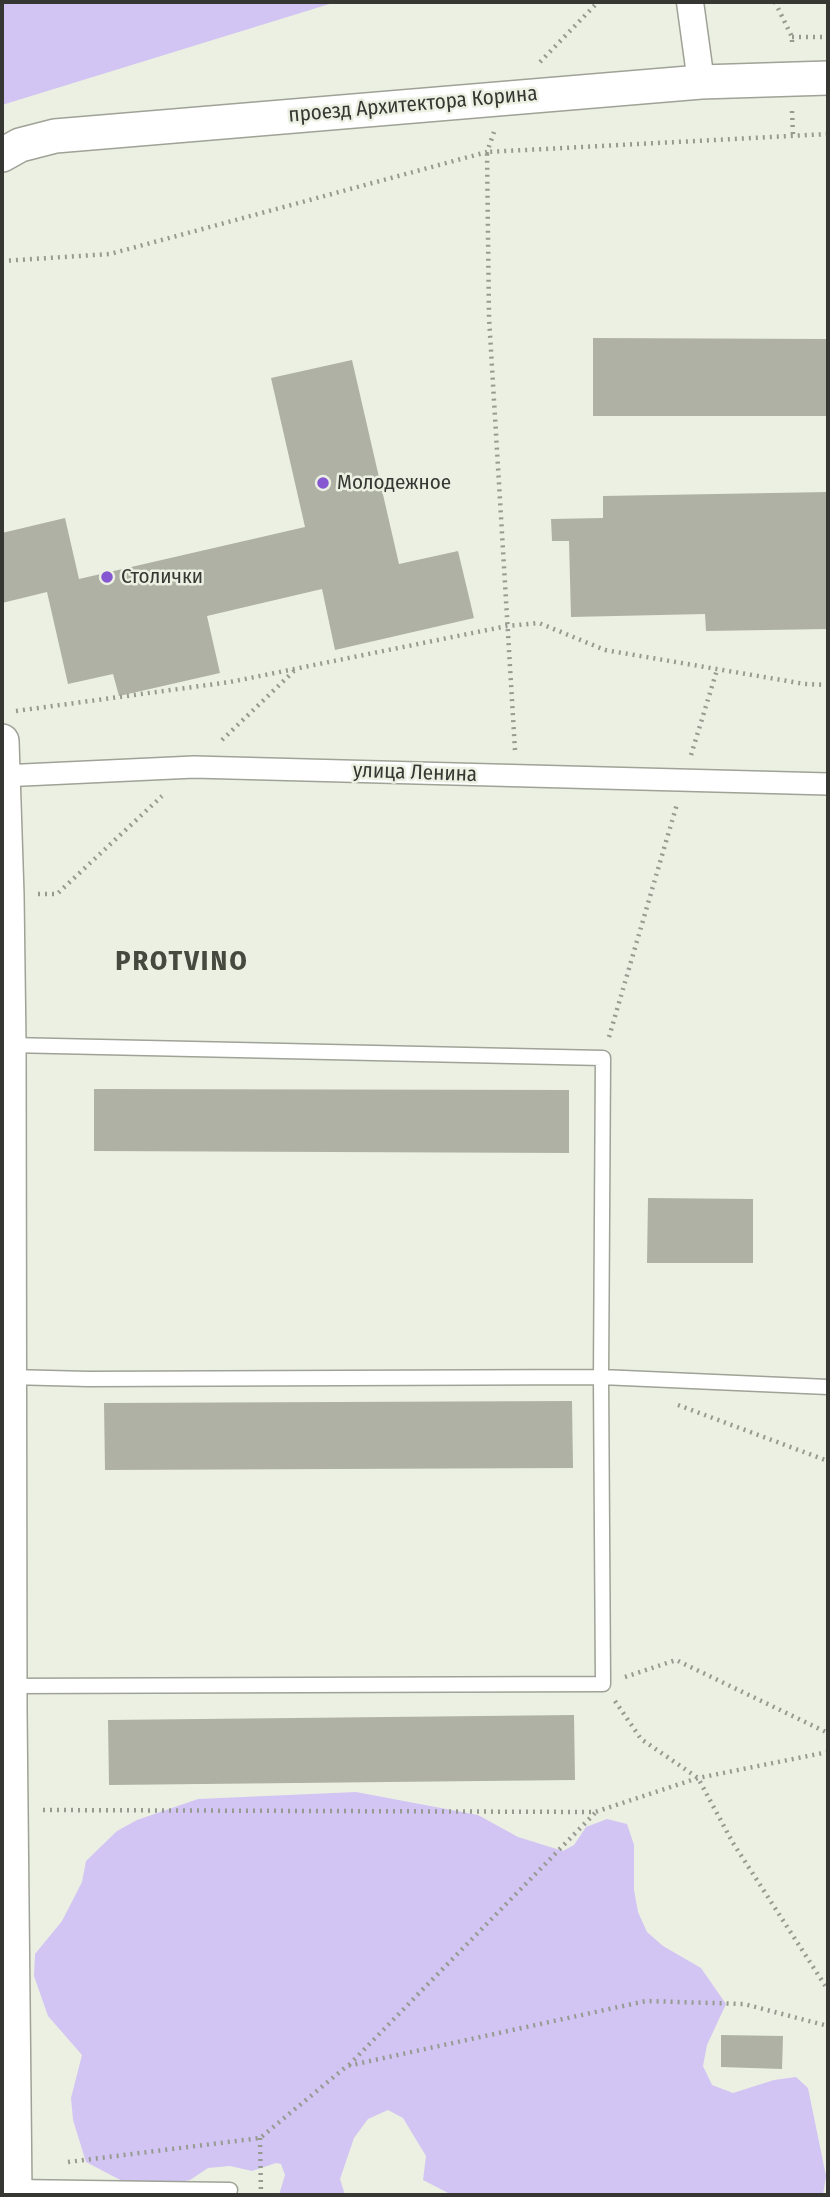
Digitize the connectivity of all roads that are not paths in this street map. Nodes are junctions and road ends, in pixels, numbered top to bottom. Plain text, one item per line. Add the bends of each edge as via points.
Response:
1 (690, 2) edge
2 (828, 78) edge
3 (701, 82) junction
4 (2, 155) edge
5 (2, 741) edge
6 (3, 776) edge
7 (828, 784) edge
8 (9, 1045) junction
9 (5, 1144) edge
10 (9, 1377) junction
11 (601, 1377) junction
12 (828, 1387) edge
13 (10, 1686) junction
14 (12, 2185) edge
15 (230, 2190) dead end

1 - 3 street
2 - 3 street, проезд Архитектора Корина
3 - 4 street, проезд Архитектора Корина via 55,136
5 - 6 street
6 - 7 street, улица Ленина via 194,767
6 - 8 street
8 - 9 street
8 - 11 lane via 603,1058
9 - 10 street
10 - 11 lane
10 - 13 street
11 - 12 lane
11 - 13 lane via 603,1684
13 - 14 street
14 - 15 lane

